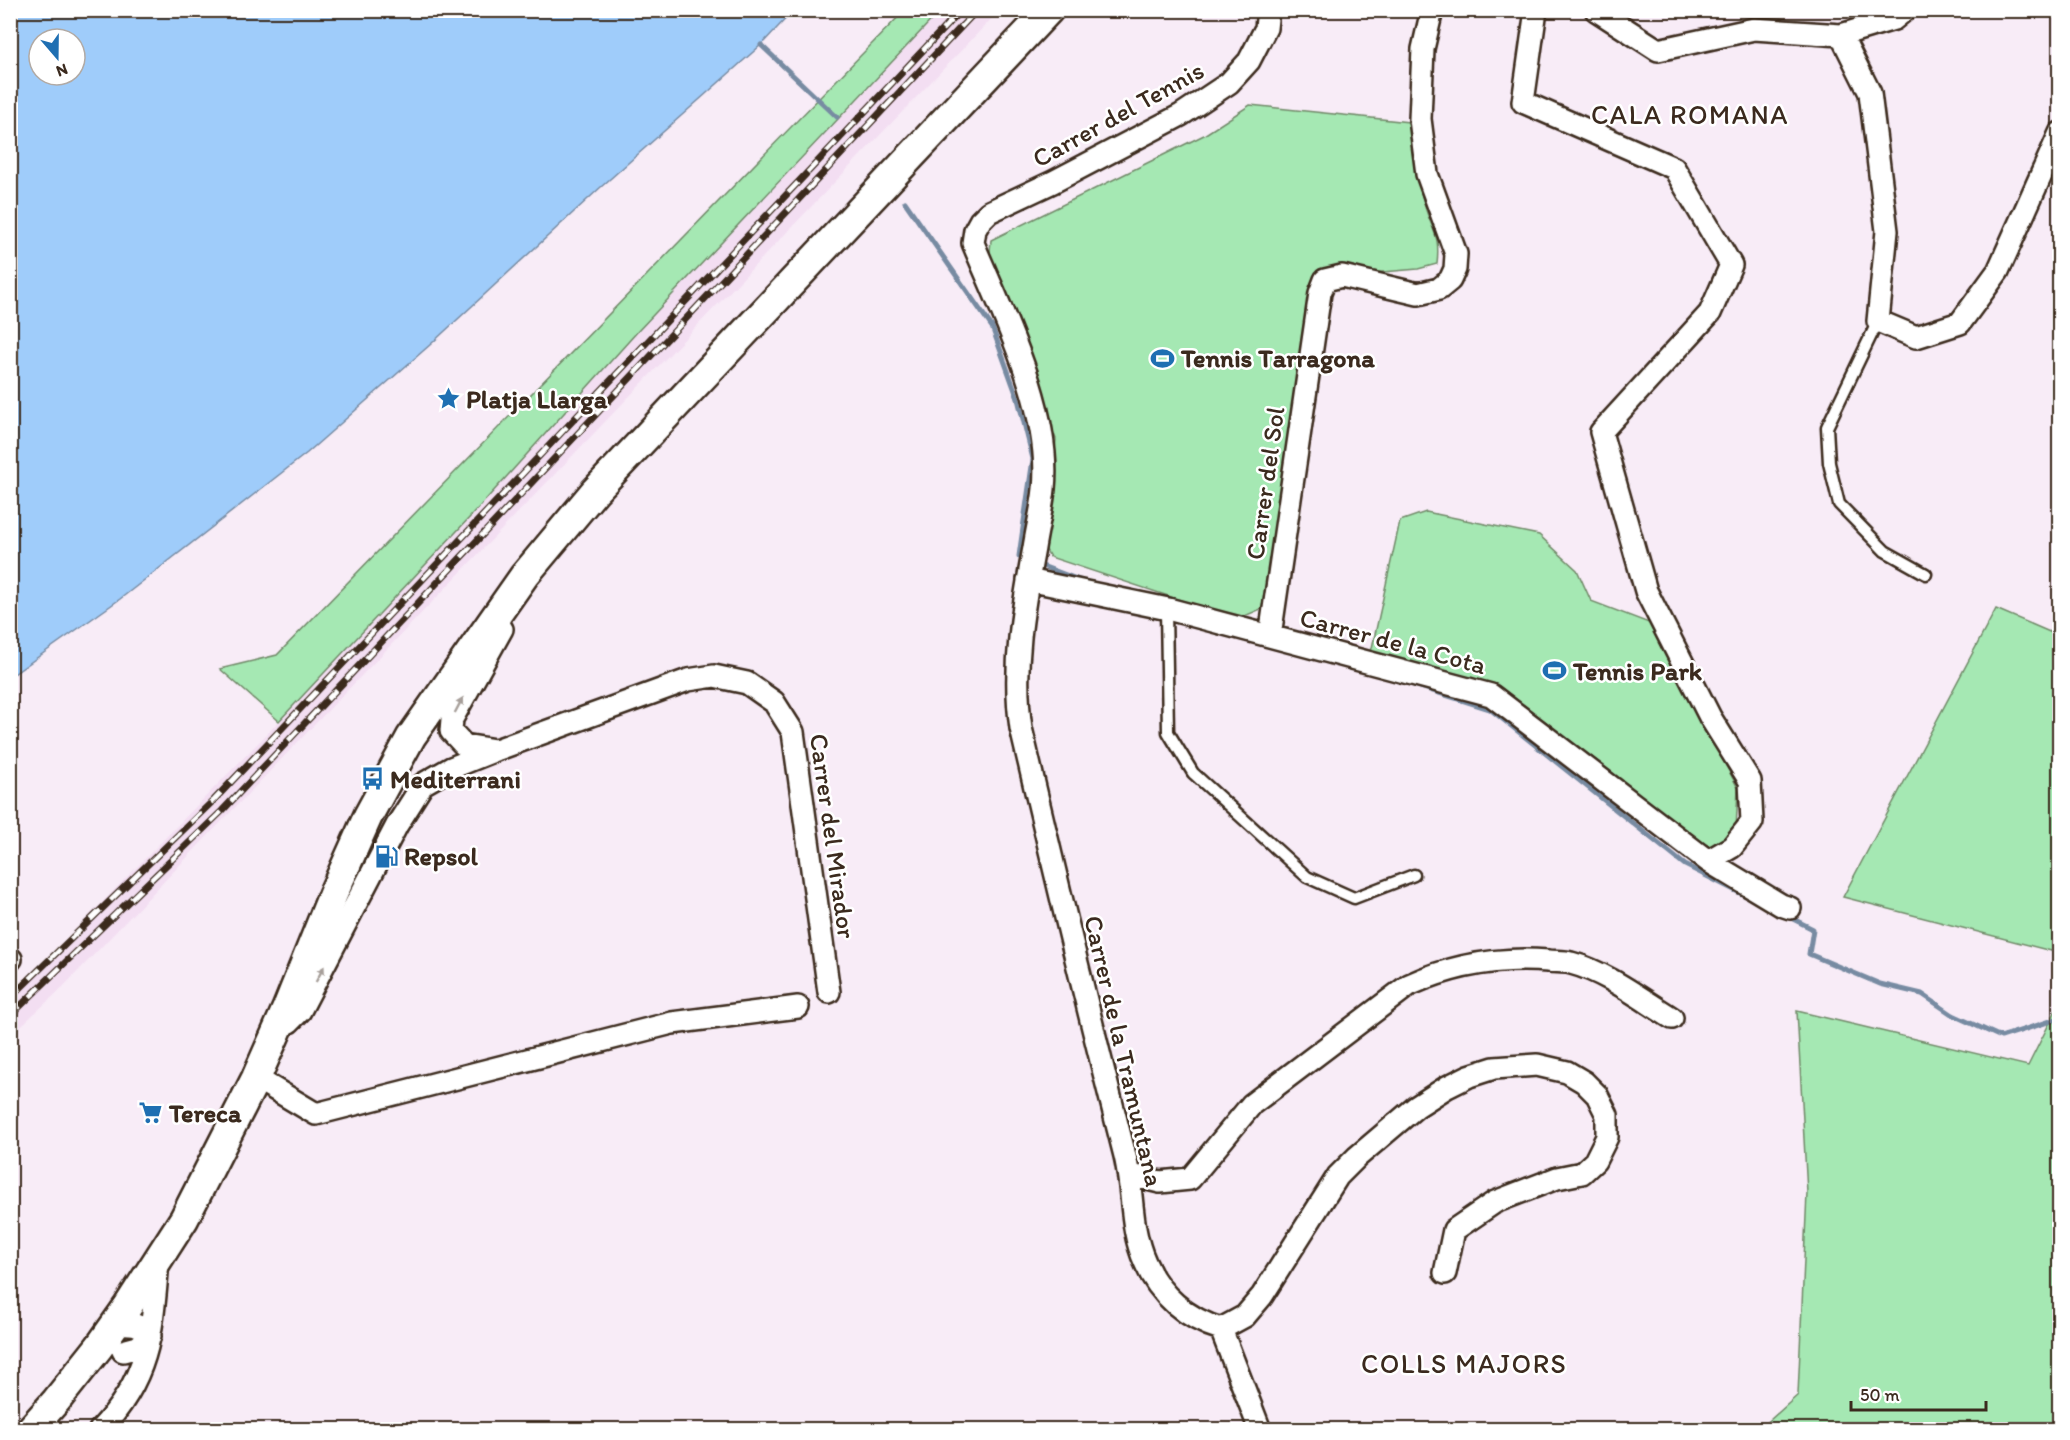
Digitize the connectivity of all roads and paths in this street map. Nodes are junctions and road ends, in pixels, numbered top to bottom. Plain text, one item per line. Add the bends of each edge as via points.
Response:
1 (1050, 10) edge
2 (1268, 10) edge
3 (1432, 10) edge
4 (1536, 10) edge
5 (1596, 10) edge
6 (1905, 10) edge
7 (1840, 35) junction
8 (2060, 133) edge
9 (973, 243) joint
10 (1878, 321) junction
11 (1926, 574) dead end
12 (524, 576) junction
13 (1029, 576) junction
14 (1167, 609) junction
15 (1261, 633) junction
16 (496, 750) junction
17 (1708, 861) junction
18 (1414, 874) dead end
19 (1790, 908) dead end
20 (829, 992) dead end
21 (798, 1007) dead end
22 (1672, 1018) dead end
23 (274, 1038) junction
24 (256, 1078) junction
25 (1131, 1175) junction
26 (158, 1260) junction
27 (1445, 1273) dead end
28 (116, 1324) junction
29 (1221, 1329) junction
30 (111, 1349) junction
31 (137, 1377) junction
32 (30, 1430) edge
33 (100, 1430) edge
34 (1260, 1430) edge

1 - 12 street via 618,466
2 - 9 street, Carrer del Tennis via 1266,28 1249,61 1229,83 1181,115 989,212 975,230
3 - 15 street, Carrer del Sol via 1423,48 1420,119 1427,174 1456,254 1455,269 1450,280 1418,294 1342,276 1325,280
4 - 17 street via 1523,102 1674,168 1731,265 1710,313 1601,432 1646,591 1710,717 1750,781 1752,822 1732,847
5 - 7 street via 1658,50 1754,29
6 - 7 street via 1894,19
7 - 10 street via 1870,93 1887,231
8 - 10 street via 1998,271 1960,324 1916,337
9 - 13 street, Carrer de la Tramuntana via 1019,356 1037,415 1044,489
10 - 11 lane via 1827,427 1829,463 1839,504 1884,551
16 -> 12 street, Carrer del Mirador via 464,746 451,731 452,719 514,608
12 - 23 street via 411,737 368,816
13 - 14 street, Carrer de la Cota
13 - 25 street, Carrer de la Tramuntana via 1017,673 1021,728
14 - 15 street, Carrer de la Cota
14 - 18 lane via 1168,732 1193,773 1307,877 1354,898
15 - 17 street, Carrer de la Cota via 1491,695
16 - 20 street, Carrer del Mirador via 696,679 714,676 747,682 774,702 793,732
23 -> 16 street, Carrer del Mirador via 300,1011 397,825 423,784
17 - 19 street, Carrer de la Cota
21 - 24 street via 672,1023 316,1114
22 - 25 street via 1609,979 1570,963 1530,960 1461,966 1409,985 1252,1104 1190,1179 1160,1182
23 - 24 street
24 - 26 street via 184,1219
25 - 29 street, Carrer de la Tramuntana via 1133,1226 1145,1264 1166,1295 1186,1313
26 - 28 street
26 - 31 street via 152,1330
27 - 29 street via 1454,1230 1496,1202 1557,1178 1582,1173 1595,1161 1607,1137 1607,1115 1597,1095 1584,1082 1567,1072 1537,1065 1494,1068 1446,1087 1416,1107 1338,1176 1262,1296 1245,1316
28 - 30 street
28 - 30 street via 135,1323 150,1336 138,1347
29 - 34 street
30 - 31 street via 129,1355
30 - 32 street
31 - 33 street

